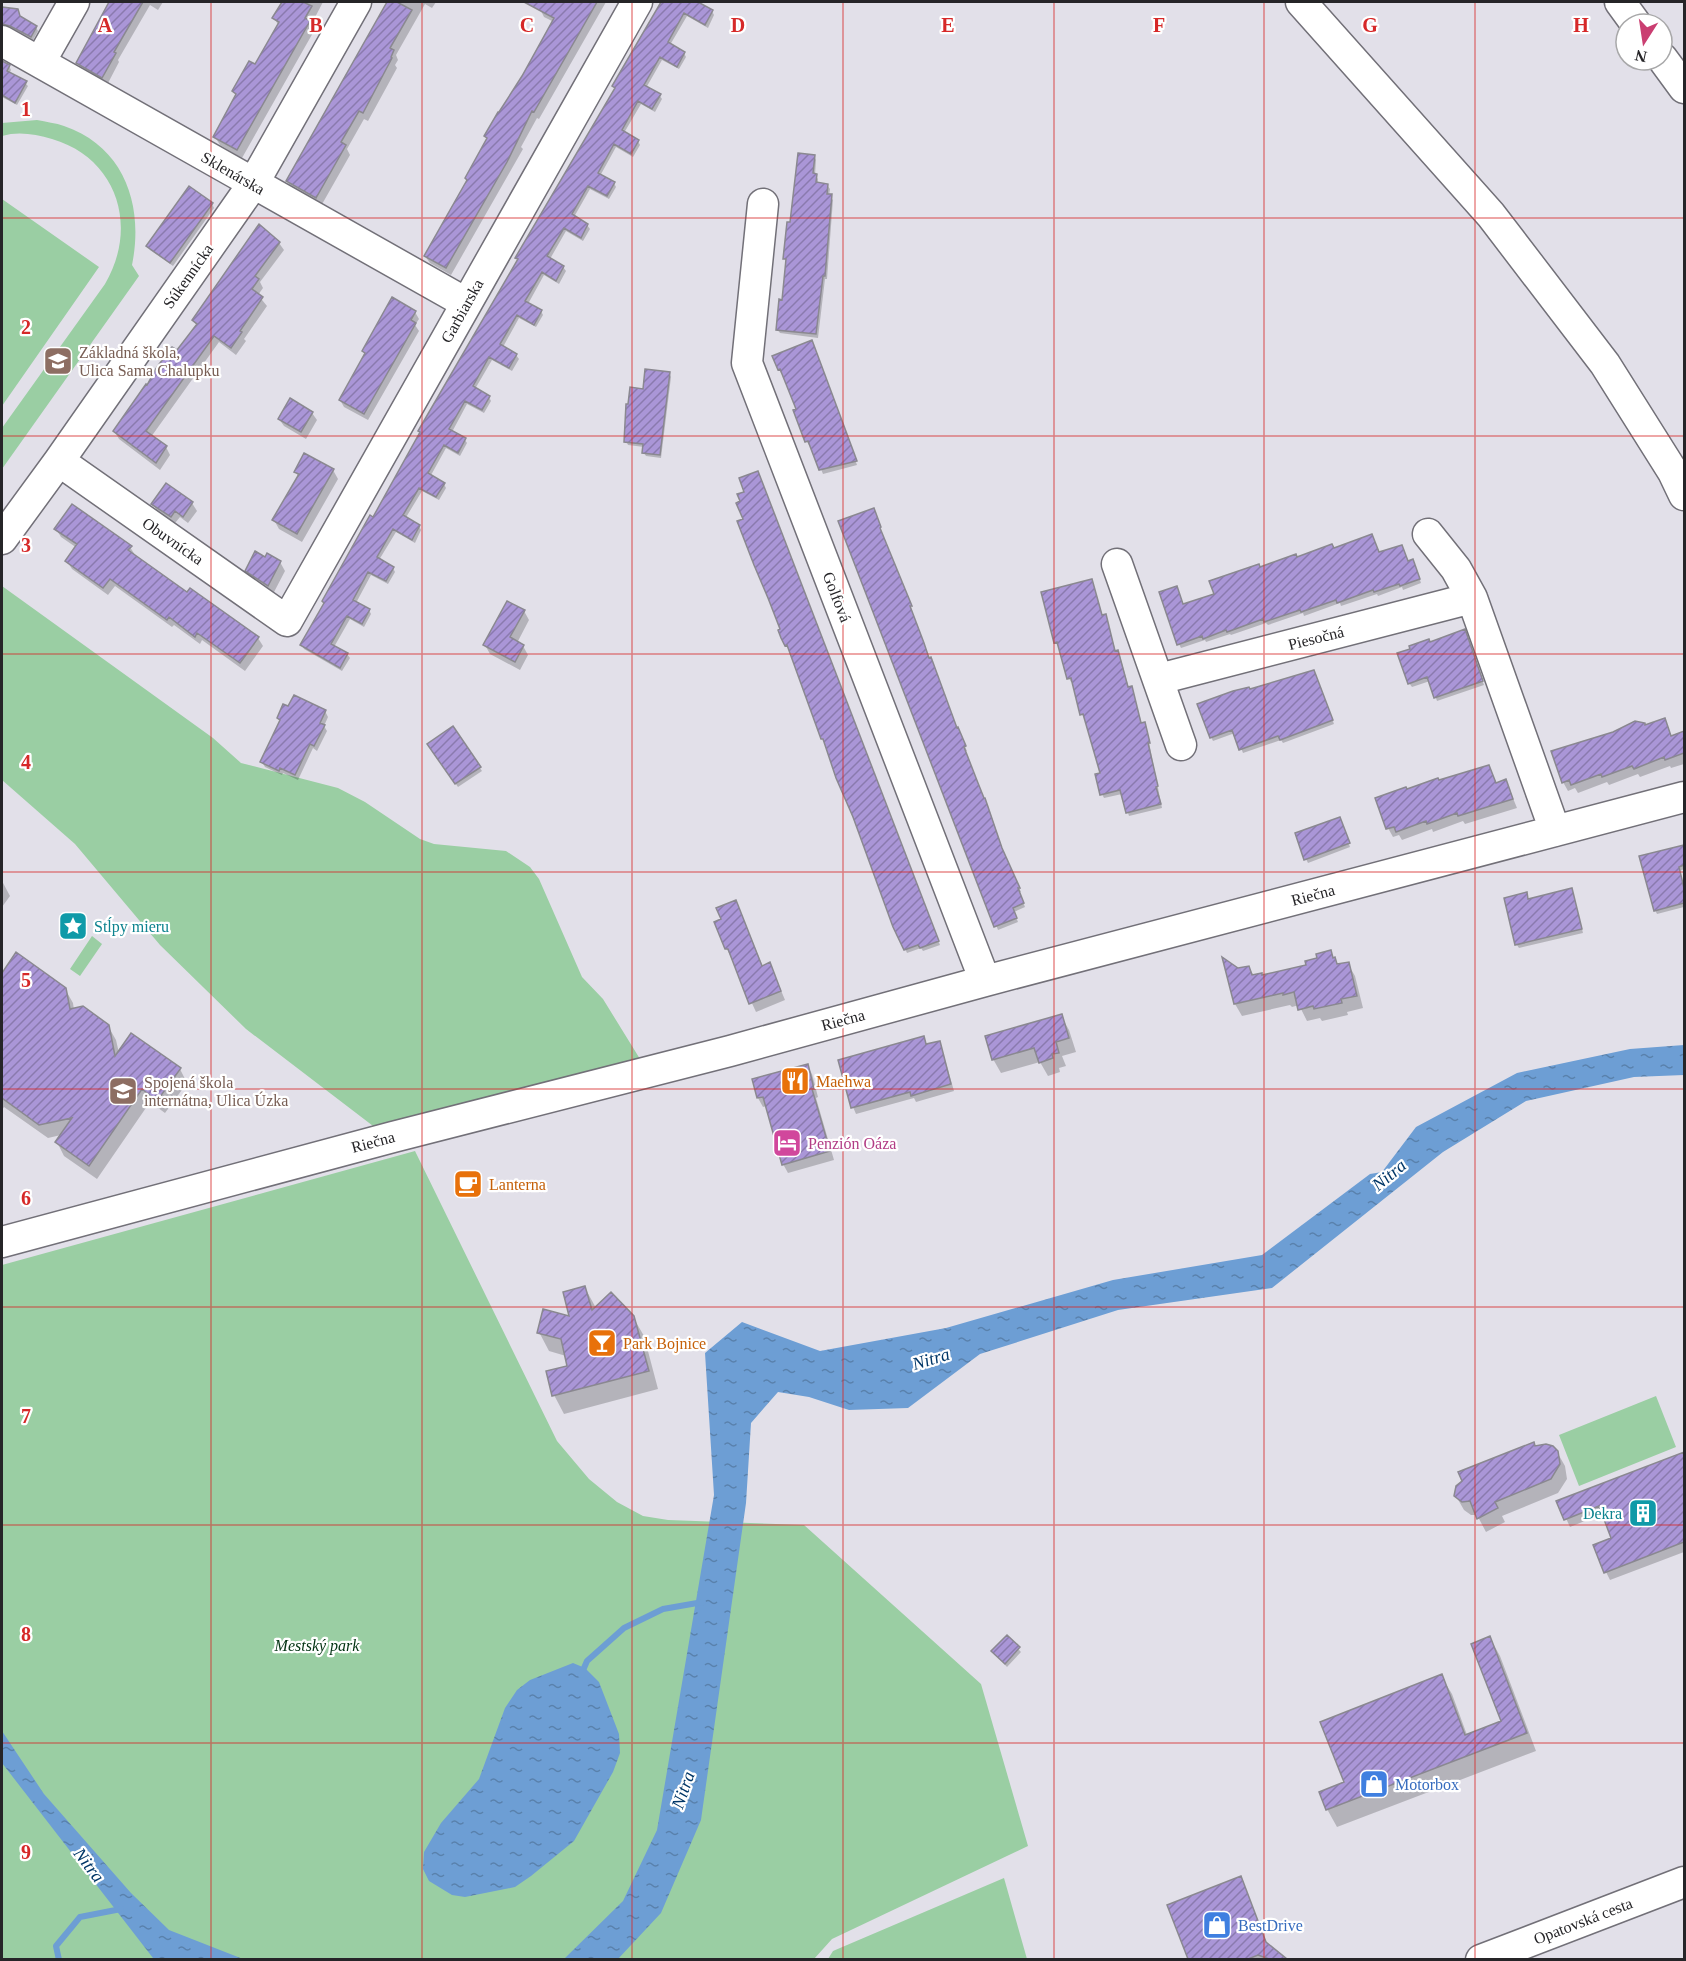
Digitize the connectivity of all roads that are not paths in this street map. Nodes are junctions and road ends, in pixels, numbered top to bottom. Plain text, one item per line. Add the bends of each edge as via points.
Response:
1 (74, 2) edge
2 (356, 2) edge
3 (637, 2) edge
4 (1301, 2) edge
5 (2, 41) edge
6 (40, 62) junction
7 (1672, 72) edge
8 (1684, 88) edge
9 (253, 184) junction
10 (763, 204) dead end
11 (466, 303) junction
12 (59, 461) junction
13 (1684, 495) edge
14 (1428, 534) dead end
15 (2, 539) edge
16 (1117, 564) dead end
17 (1472, 598) junction
18 (287, 621) joint
19 (1159, 679) junction
20 (1181, 745) dead end
21 (1684, 797) edge
22 (1555, 831) junction
23 (985, 981) junction
24 (2, 1242) edge
25 (1684, 1882) edge
26 (1481, 1959) edge

1 - 6 street
2 - 9 street, Súkennícka
3 - 11 street, Garbiarska
4 - 13 street via 1491,215 1605,364
5 - 6 street, Sklenárska
6 - 9 street, Sklenárska
7 - 8 street
9 - 11 street, Sklenárska
9 - 12 street, Súkennícka
10 - 23 street, Golfová via 747,363
11 - 18 street, Garbiarska
12 - 15 street, Súkennícka
12 - 18 street, Obuvnícka
14 - 17 street via 1456,569
16 - 19 street
17 - 19 street, Piesočná
17 - 22 street
19 - 20 street
21 - 22 street, Riečna
22 - 23 street, Riečna
23 - 24 street, Riečna
25 - 26 street, Opatovská cesta

